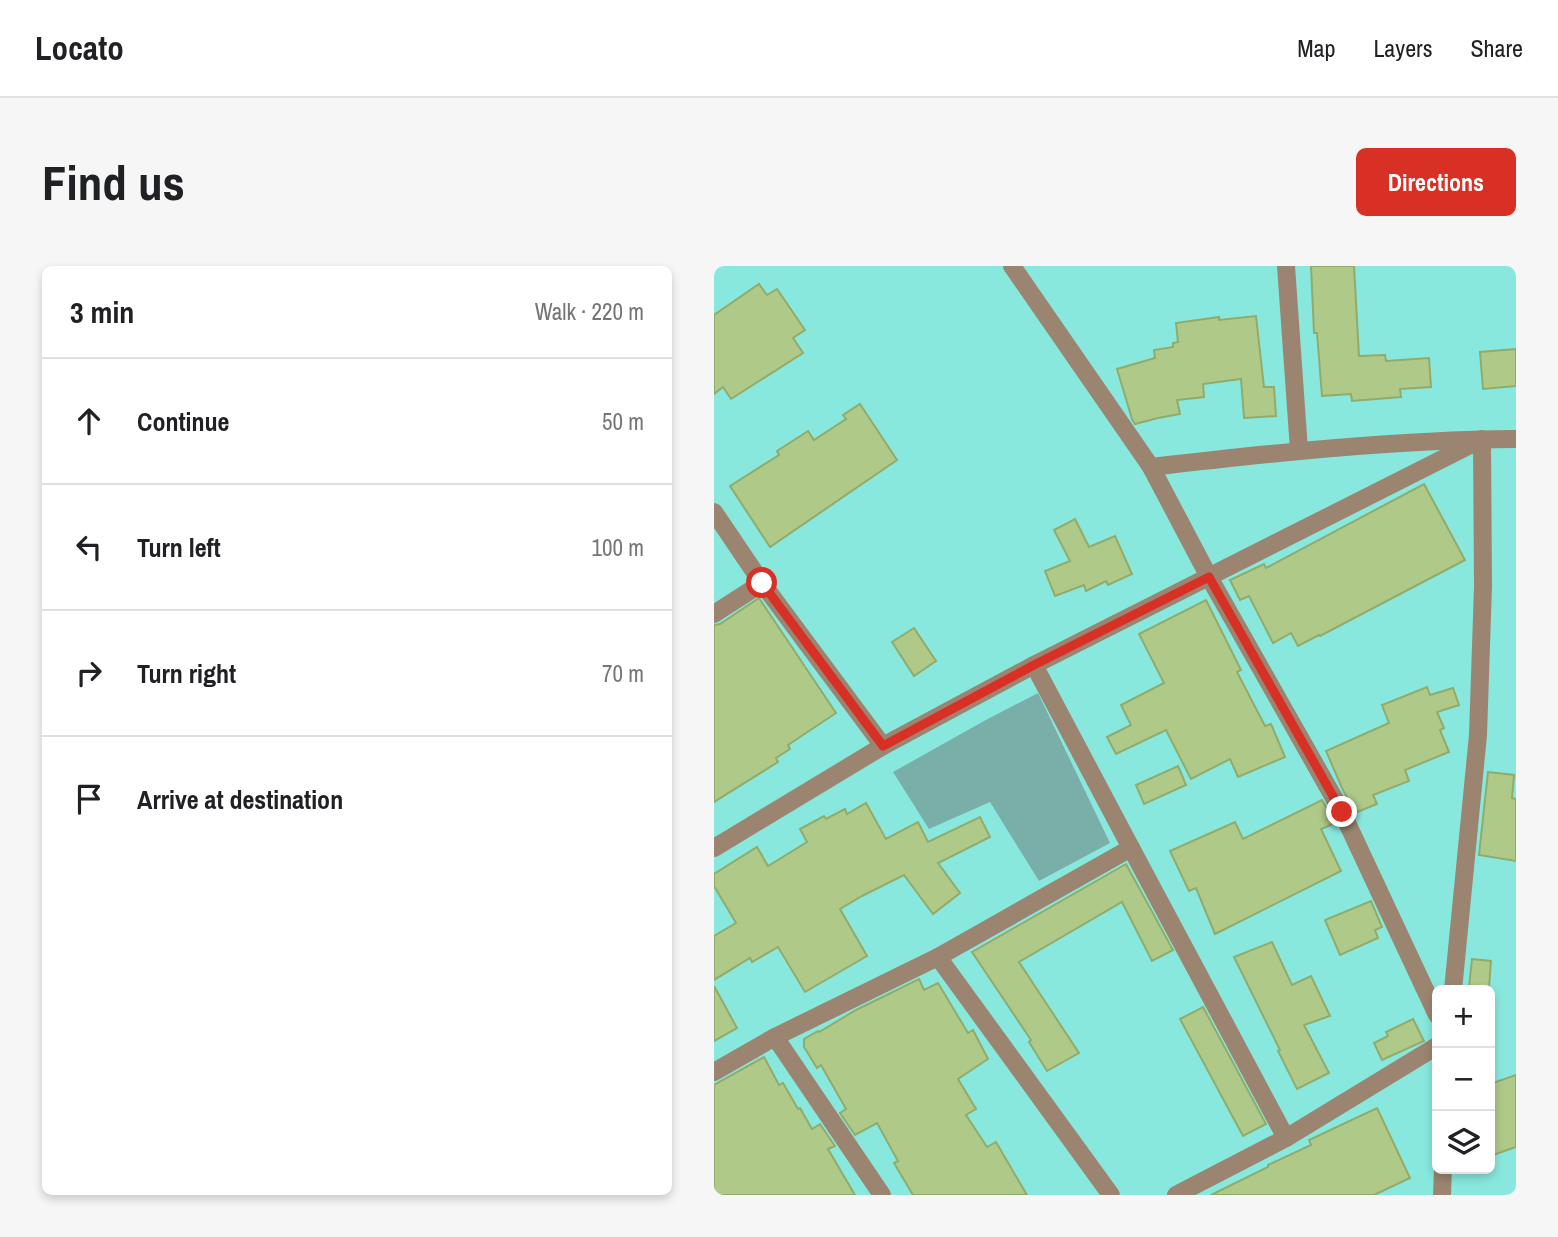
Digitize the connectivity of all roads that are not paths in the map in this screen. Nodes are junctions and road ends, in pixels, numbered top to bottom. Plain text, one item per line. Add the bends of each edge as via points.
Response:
1 (1012, 266) edge
2 (1286, 266) edge
3 (1482, 439) junction
4 (1516, 439) edge
5 (1299, 450) junction
6 (1151, 467) junction
7 (714, 512) edge
8 (1209, 577) junction
9 (762, 583) junction
10 (714, 614) edge
11 (1034, 665) junction
12 (883, 746) junction
13 (714, 848) edge
14 (1131, 848) junction
15 (938, 957) junction
16 (1453, 985) edge
17 (1432, 1004) edge
18 (775, 1037) junction
19 (1434, 1048) edge
20 (714, 1072) edge
21 (1286, 1138) junction
22 (1443, 1174) edge
23 (882, 1195) edge
24 (1111, 1195) edge
25 (1176, 1195) edge
26 (1442, 1195) edge

1 - 6 street
2 - 5 street
3 - 4 street
3 - 5 street
3 - 8 street
3 - 16 street via 1478,735
5 - 6 street
6 - 8 street
7 - 9 street
8 - 11 street
8 - 17 street via 1342,812
9 - 10 street
9 - 12 street
11 - 12 street
11 - 14 street
12 - 13 street
14 - 15 street
14 - 21 street
15 - 18 street
15 - 24 street
18 - 20 street
18 - 23 street
19 - 21 street
21 - 25 street
22 - 26 street

